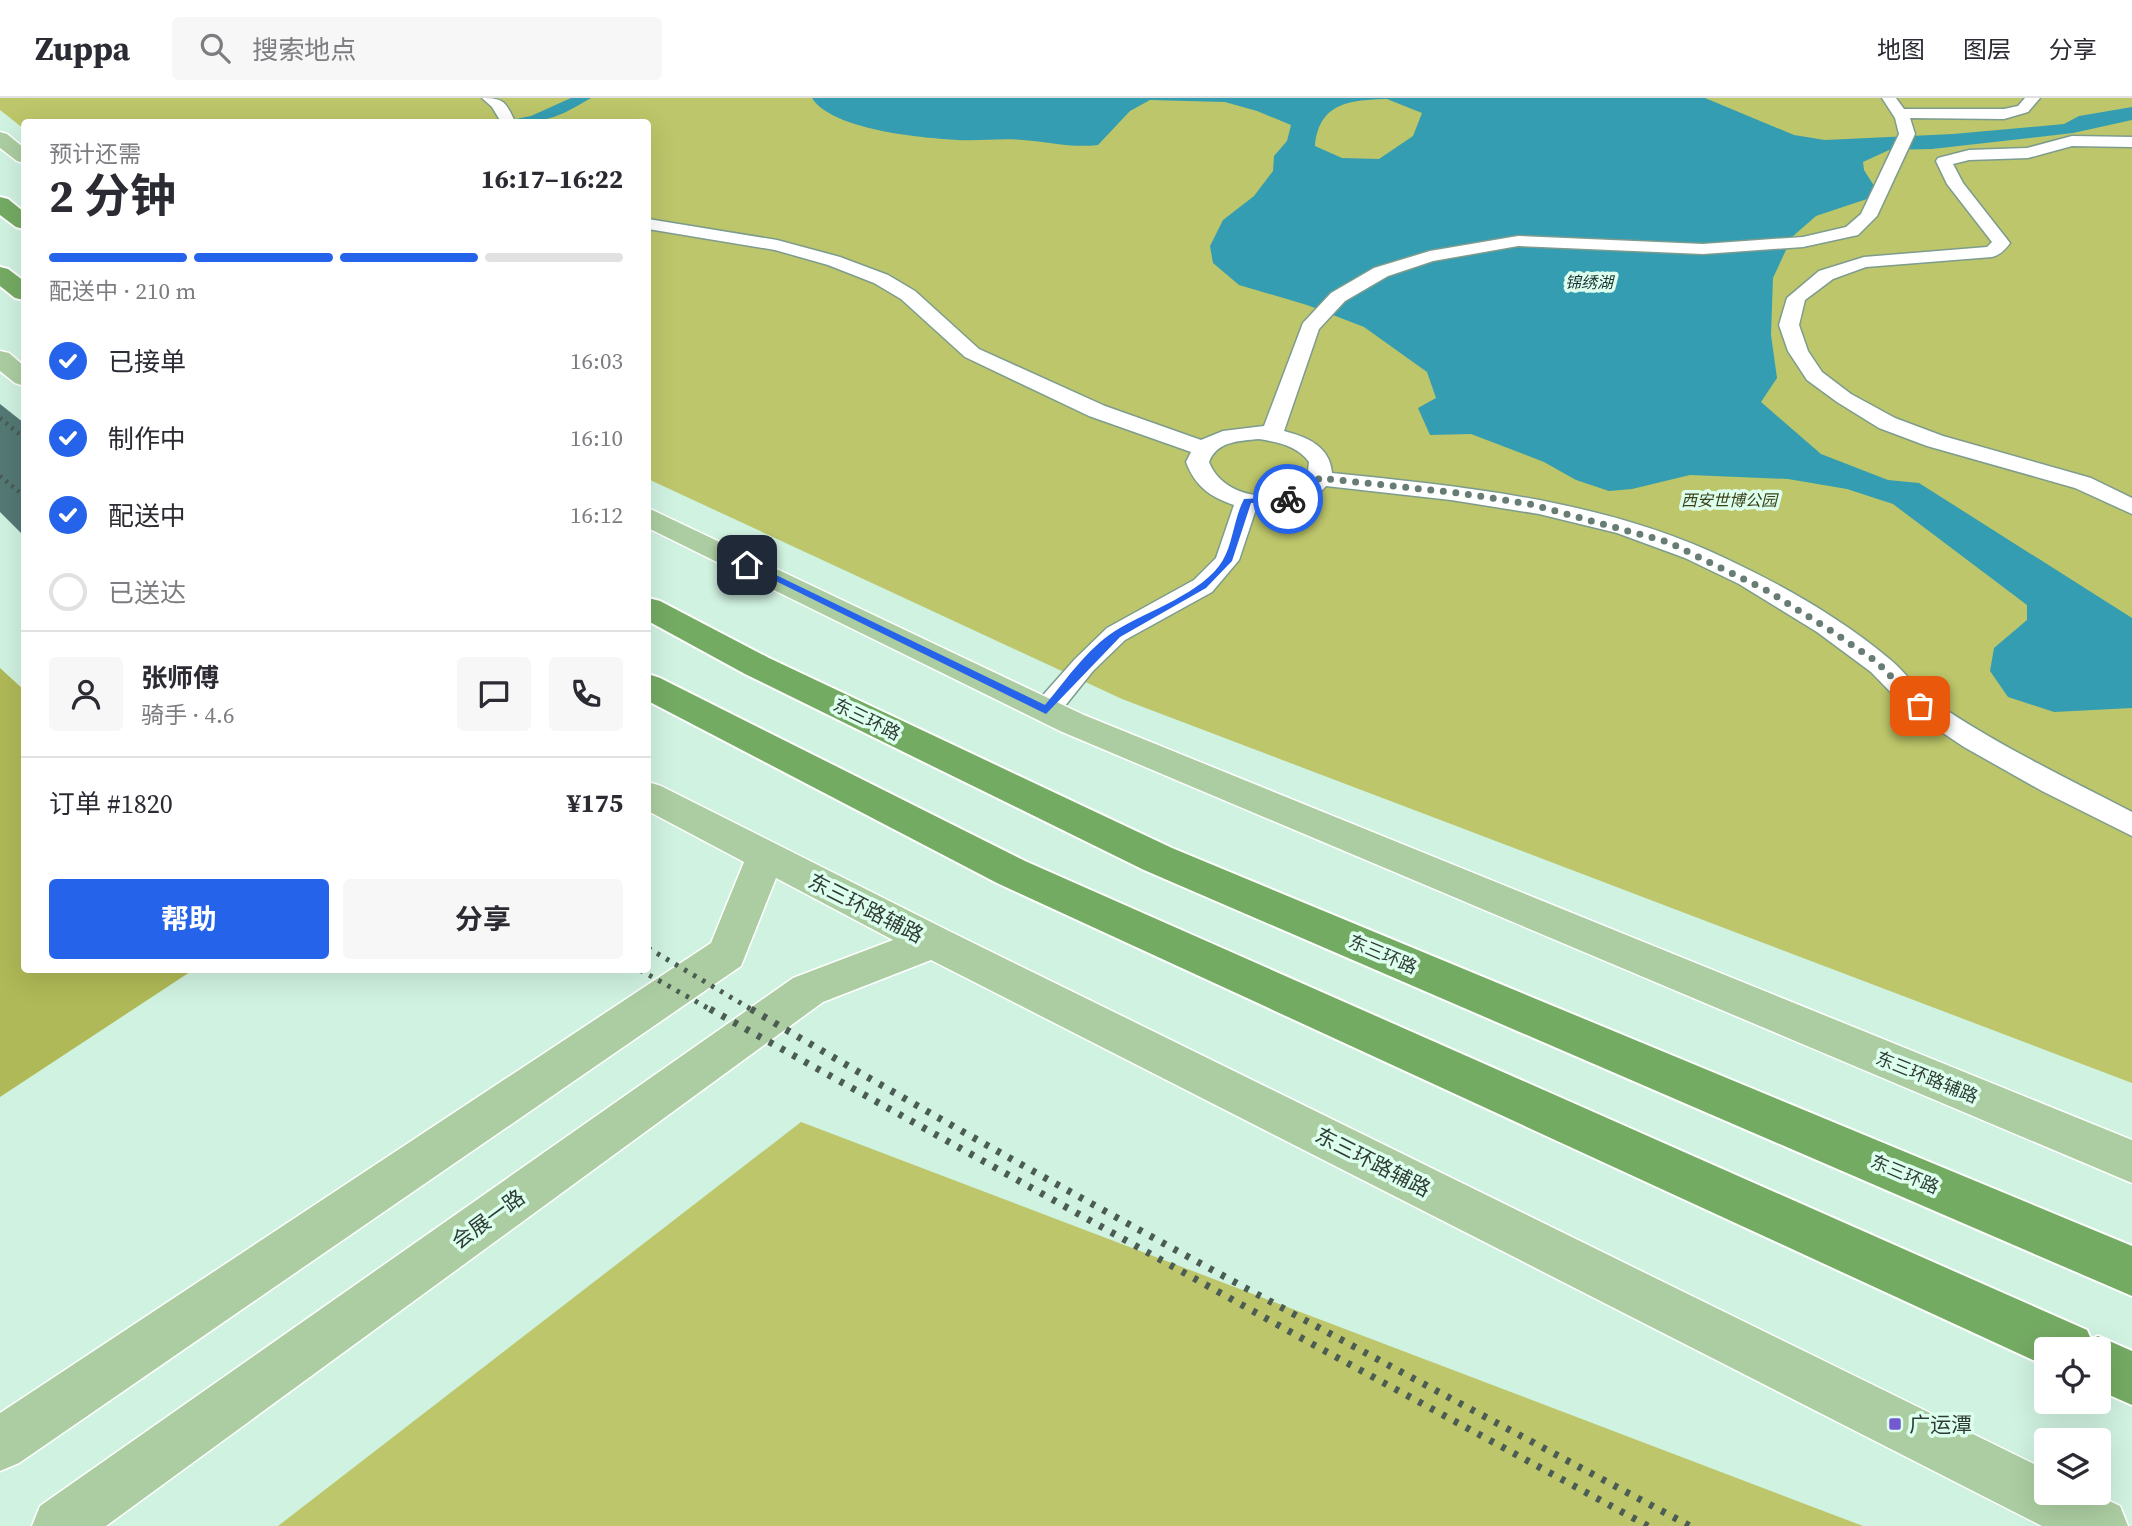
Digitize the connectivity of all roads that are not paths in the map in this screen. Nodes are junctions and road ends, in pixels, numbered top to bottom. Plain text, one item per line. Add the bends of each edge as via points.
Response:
1 (489, 98) edge
2 (1889, 98) edge
3 (2033, 98) edge
4 (1900, 113) junction
5 (506, 119) edge
6 (0, 138) edge
7 (2132, 142) edge
8 (21, 155) edge
9 (651, 224) edge
10 (0, 274) edge
11 (21, 291) edge
12 (0, 358) edge
13 (21, 376) edge
14 (1272, 434) junction
15 (1204, 449) junction
16 (1319, 478) junction
17 (1247, 501) junction
18 (2132, 507) edge
19 (651, 518) edge
20 (651, 610) edge
21 (651, 688) edge
22 (1046, 710) junction
23 (651, 797) edge
24 (2132, 825) edge
25 (765, 856) junction
26 (933, 942) junction
27 (2132, 1162) edge
28 (2132, 1271) edge
29 (2041, 1337) edge
30 (2111, 1369) edge
31 (2132, 1378) edge
32 (0, 1444) edge
33 (60, 1526) edge
34 (2100, 1526) edge

1 - 5 lane
2 - 4 lane
3 - 4 lane via 2023,109 2004,114
4 - 14 lane via 1907,134 1868,216 1852,231 1803,242 1703,249 1518,241 1430,256 1381,271 1338,298 1310,327
6 - 8 main road
7 - 18 lane via 2072,141 2028,153 1944,161 2001,243 1992,252 1864,262 1826,275 1796,298 1789,325 1814,376 1887,423 2083,483
9 - 15 lane via 777,245 881,279 908,295 972,353 1097,411
10 - 11 highway
12 - 13 main road
14 - 15 lane via 1239,433 1221,437
14 - 16 lane via 1311,450 1319,461
15 - 17 lane via 1196,465 1201,477 1227,496
16 - 17 lane via 1305,493 1288,499
16 - 24 lane via 1530,504 1668,542 1768,591 1877,662 1920,706 1993,752
17 - 22 lane via 1227,561 1211,578 1116,634
19 - 22 main road, 东三环路辅路
20 - 28 highway, 东三环路 via 757,666 1157,859
21 - 29 highway via 1011,872
22 - 27 main road, 东三环路辅路
23 - 25 main road, 东三环路辅路
25 - 26 main road, 东三环路辅路
25 - 32 main road via 727,954
26 - 33 main road, 会展一路 via 808,990
26 - 34 main road, 东三环路辅路
30 - 31 highway

